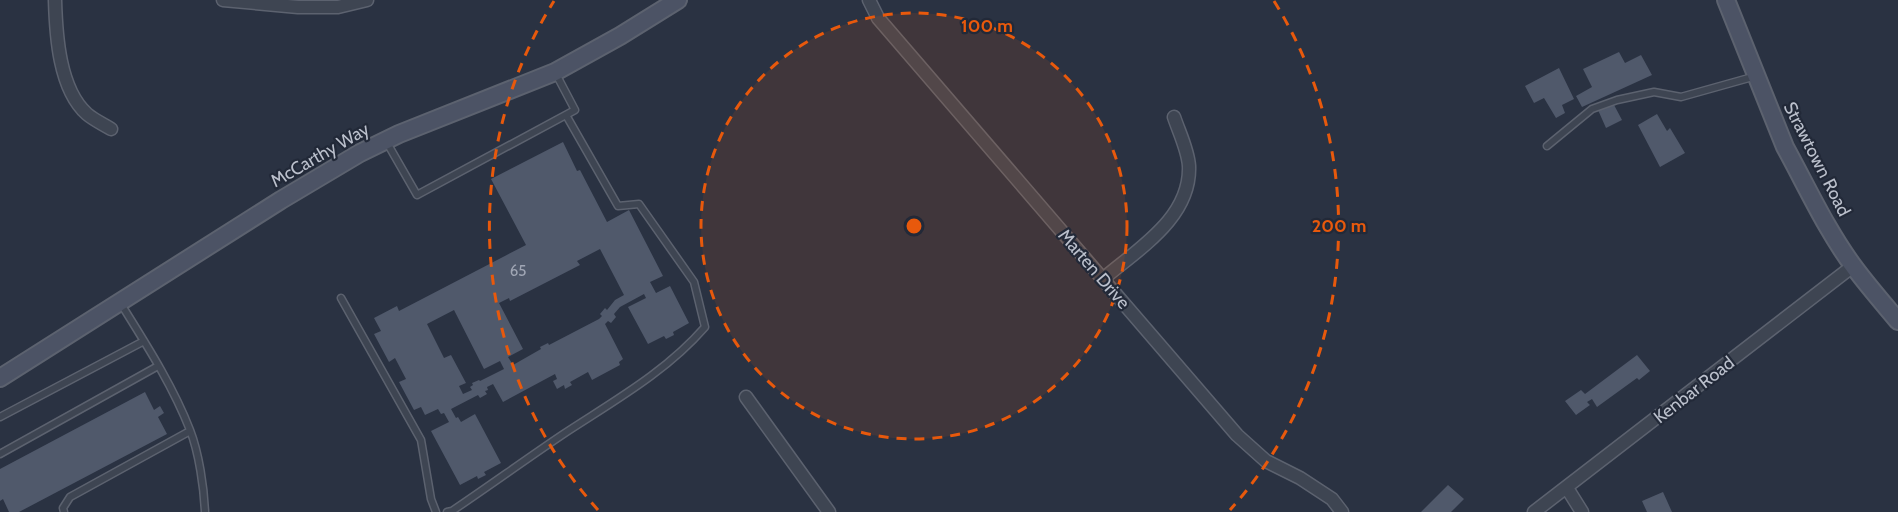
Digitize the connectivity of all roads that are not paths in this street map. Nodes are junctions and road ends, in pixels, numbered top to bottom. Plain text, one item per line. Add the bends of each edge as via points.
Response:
1 (55, 0) edge
2 (223, 0) edge
3 (367, 0) edge
4 (678, 0) edge
5 (869, 0) edge
6 (1726, 0) edge
7 (248, 1) edge
8 (555, 72) junction
9 (1756, 75) junction
10 (566, 115) junction
11 (1174, 117) dead end
12 (111, 129) dead end
13 (386, 140) junction
14 (1547, 146) dead end
15 (1853, 266) junction
16 (1103, 279) junction
17 (341, 298) dead end
18 (119, 302) junction
19 (1898, 321) edge
20 (144, 340) junction
21 (158, 366) junction
22 (0, 378) edge
23 (746, 397) dead end
24 (0, 417) edge
25 (190, 431) junction
26 (0, 454) edge
27 (1567, 488) junction
28 (63, 512) edge
29 (205, 512) edge
30 (436, 512) edge
31 (447, 512) edge
32 (829, 512) edge
33 (1342, 512) edge
34 (1534, 512) edge
35 (1582, 512) edge

1 - 12 street via 61,62 72,95 87,114
2 - 7 street
3 - 7 street via 338,7 298,8
4 - 8 street, McCarthy Way
5 - 16 street, Marten Drive via 878,18
6 - 9 street, Strawtown Road
8 - 10 lane via 575,110
8 - 13 street, McCarthy Way
9 - 14 lane via 1681,97 1654,92 1617,100 1592,109
9 - 15 street, Strawtown Road via 1785,147
10 - 13 lane via 417,195
10 - 31 lane via 618,206 639,204 694,282 705,327 690,345 651,377
11 - 16 street via 1189,165 1185,194 1171,220
13 - 18 street, McCarthy Way via 299,189
15 - 19 street, Strawtown Road
15 - 27 street, Kenbar Road
16 - 33 street, Marten Drive via 1237,435 1266,461 1332,499
17 - 30 lane via 421,440
18 - 20 lane
18 - 22 street, McCarthy Way
20 - 21 lane
20 - 24 lane
21 - 25 lane
21 - 26 lane
23 - 32 street
25 - 28 lane via 70,497
25 - 29 lane
27 - 34 street, Kenbar Road
27 - 35 street

